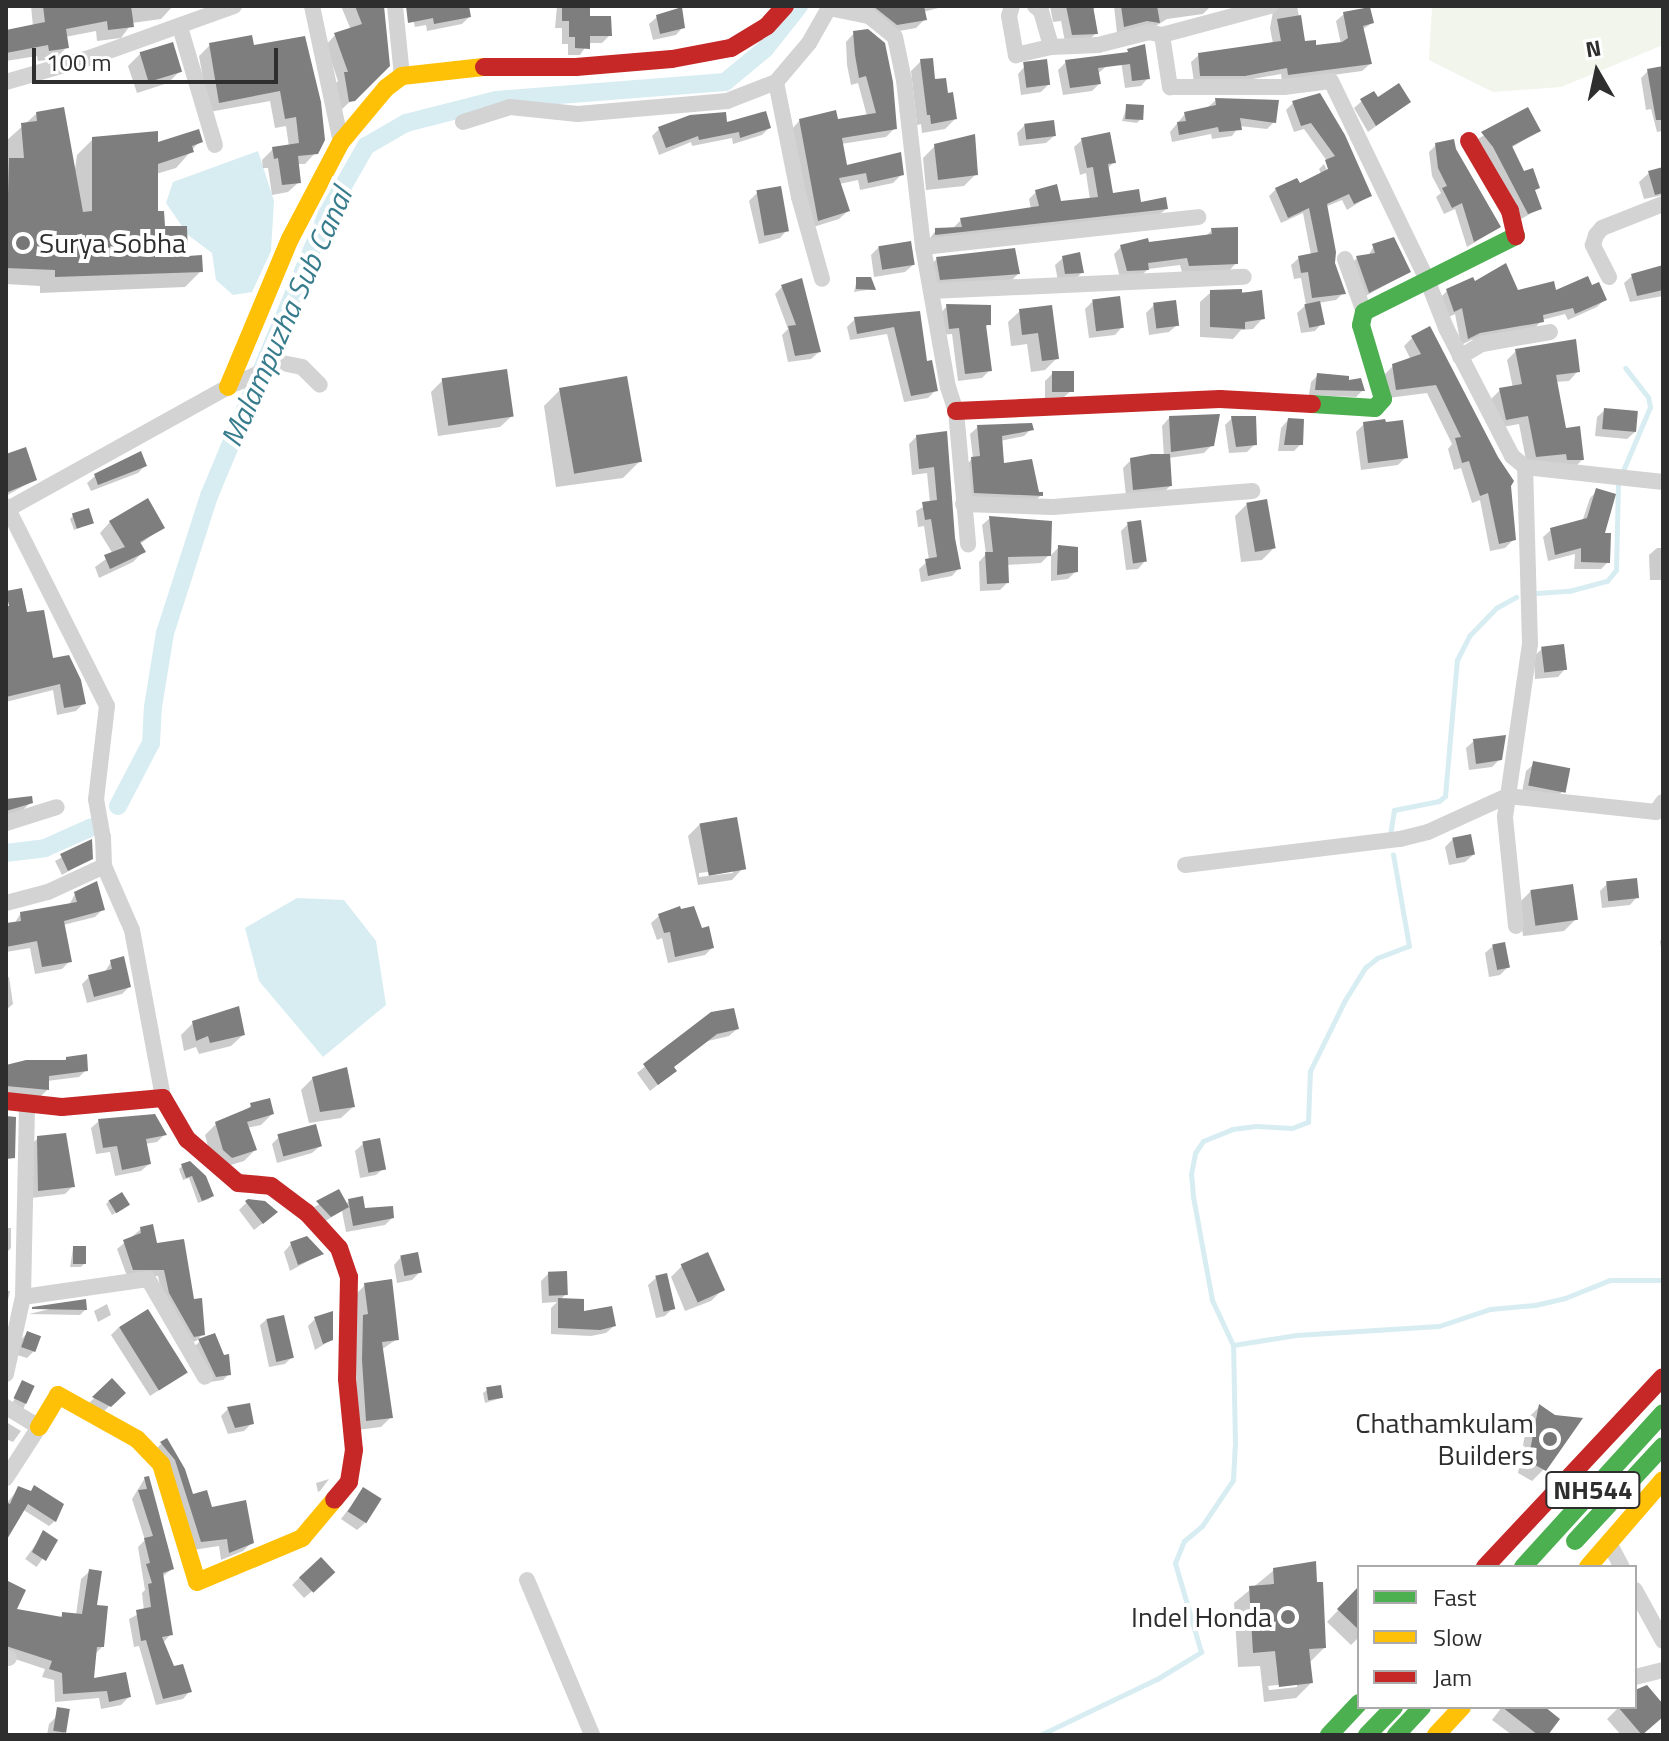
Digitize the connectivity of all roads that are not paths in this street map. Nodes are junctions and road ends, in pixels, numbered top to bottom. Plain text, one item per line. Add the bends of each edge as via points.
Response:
1 (234, 6) edge
2 (312, 6) edge
3 (395, 6) edge
4 (785, 6) edge
5 (1012, 6) edge
6 (1035, 6) edge
7 (1270, 6) edge
8 (830, 7) edge
9 (180, 27) junction
10 (1162, 35) junction
11 (1051, 47) junction
12 (402, 76) junction
13 (6, 82) edge
14 (776, 82) junction
15 (463, 122) dead end
16 (1469, 141) dead end
17 (341, 142) junction
18 (215, 145) dead end
19 (1663, 204) edge
20 (1198, 217) dead end
21 (923, 247) junction
22 (1345, 259) dead end
23 (1244, 277) dead end
24 (1609, 277) dead end
25 (822, 279) dead end
26 (1428, 282) junction
27 (931, 291) junction
28 (1364, 312) junction
29 (1550, 332) dead end
30 (1460, 357) junction
31 (320, 385) dead end
32 (228, 387) junction
33 (956, 411) junction
34 (1525, 467) junction
35 (1663, 482) edge
36 (1252, 491) dead end
37 (963, 504) junction
38 (7, 507) edge
39 (968, 544) dead end
40 (1507, 796) junction
41 (1663, 802) edge
42 (57, 807) dead end
43 (6, 823) edge
44 (1185, 865) dead end
45 (104, 866) junction
46 (6, 903) edge
47 (1516, 926) dead end
48 (163, 1098) junction
49 (6, 1101) edge
50 (27, 1103) junction
51 (23, 1297) junction
52 (6, 1374) edge
53 (205, 1377) dead end
54 (1663, 1377) edge
55 (6, 1407) edge
56 (1663, 1413) edge
57 (39, 1427) junction
58 (1663, 1446) edge
59 (6, 1478) edge
60 (1663, 1480) edge
61 (1609, 1543) junction
62 (1561, 1556) dead end
63 (1487, 1565) edge
64 (1525, 1565) edge
65 (1590, 1565) edge
66 (1621, 1565) edge
67 (527, 1580) dead end
68 (1637, 1594) edge
69 (1663, 1641) edge
70 (1663, 1670) edge
71 (1637, 1676) edge
72 (1357, 1705) edge
73 (1392, 1709) edge
74 (1420, 1709) edge
75 (1460, 1709) edge
76 (592, 1735) edge
77 (1329, 1735) edge
78 (1367, 1735) edge
79 (1396, 1735) edge
80 (1436, 1735) edge

1 - 9 street
2 - 17 street
3 - 12 street
4 - 12 main road via 767,26 731,48 672,59
5 - 11 street via 1016,55
6 - 11 street
7 - 10 street
8 - 14 street
8 - 21 street via 869,16 895,37
9 - 13 street
9 - 18 street
10 - 11 street via 1149,32 1098,45
10 - 26 street via 1170,87 1284,87 1331,81
12 - 17 main road
14 - 15 street via 727,101 578,114 510,107
14 - 25 street
16 - 26 main road via 1510,211 1516,238
17 - 32 main road via 290,239
19 - 24 street via 1596,235 1593,245
20 - 21 street
21 - 27 street
22 - 28 street
23 - 27 street
26 - 28 main road
26 - 30 street
27 - 33 street
28 - 33 main road via 1361,325 1383,399 1375,408 1220,399
29 - 30 street via 1482,344
30 - 34 street via 1512,456
31 - 32 street via 302,367 282,363
32 - 38 street
33 - 37 street
34 - 35 street
34 - 40 street via 1530,644
36 - 37 street via 1053,507
37 - 39 street
38 - 45 street via 107,706 96,799
40 - 41 street via 1656,812
40 - 44 street via 1400,839
40 - 47 street
42 - 43 street
45 - 46 street via 48,892
45 - 48 street via 132,930
48 - 50 main road via 62,1107
48 - 57 main road via 187,1139 238,1183 271,1186 307,1213 339,1248 349,1277 347,1379 354,1450 349,1482 302,1538 197,1582 161,1464 137,1439 58,1395
49 - 50 main road
50 - 51 street
51 - 52 street
51 - 53 street via 148,1279
54 - 63 main road
55 - 57 street
56 - 64 main road, NH544
57 - 59 street
58 - 62 main road, NH544
60 - 61 main road
61 - 65 main road
61 - 66 street
67 - 76 street
68 - 69 street
70 - 71 street
72 - 77 main road
73 - 78 main road
74 - 79 main road
75 - 80 main road

